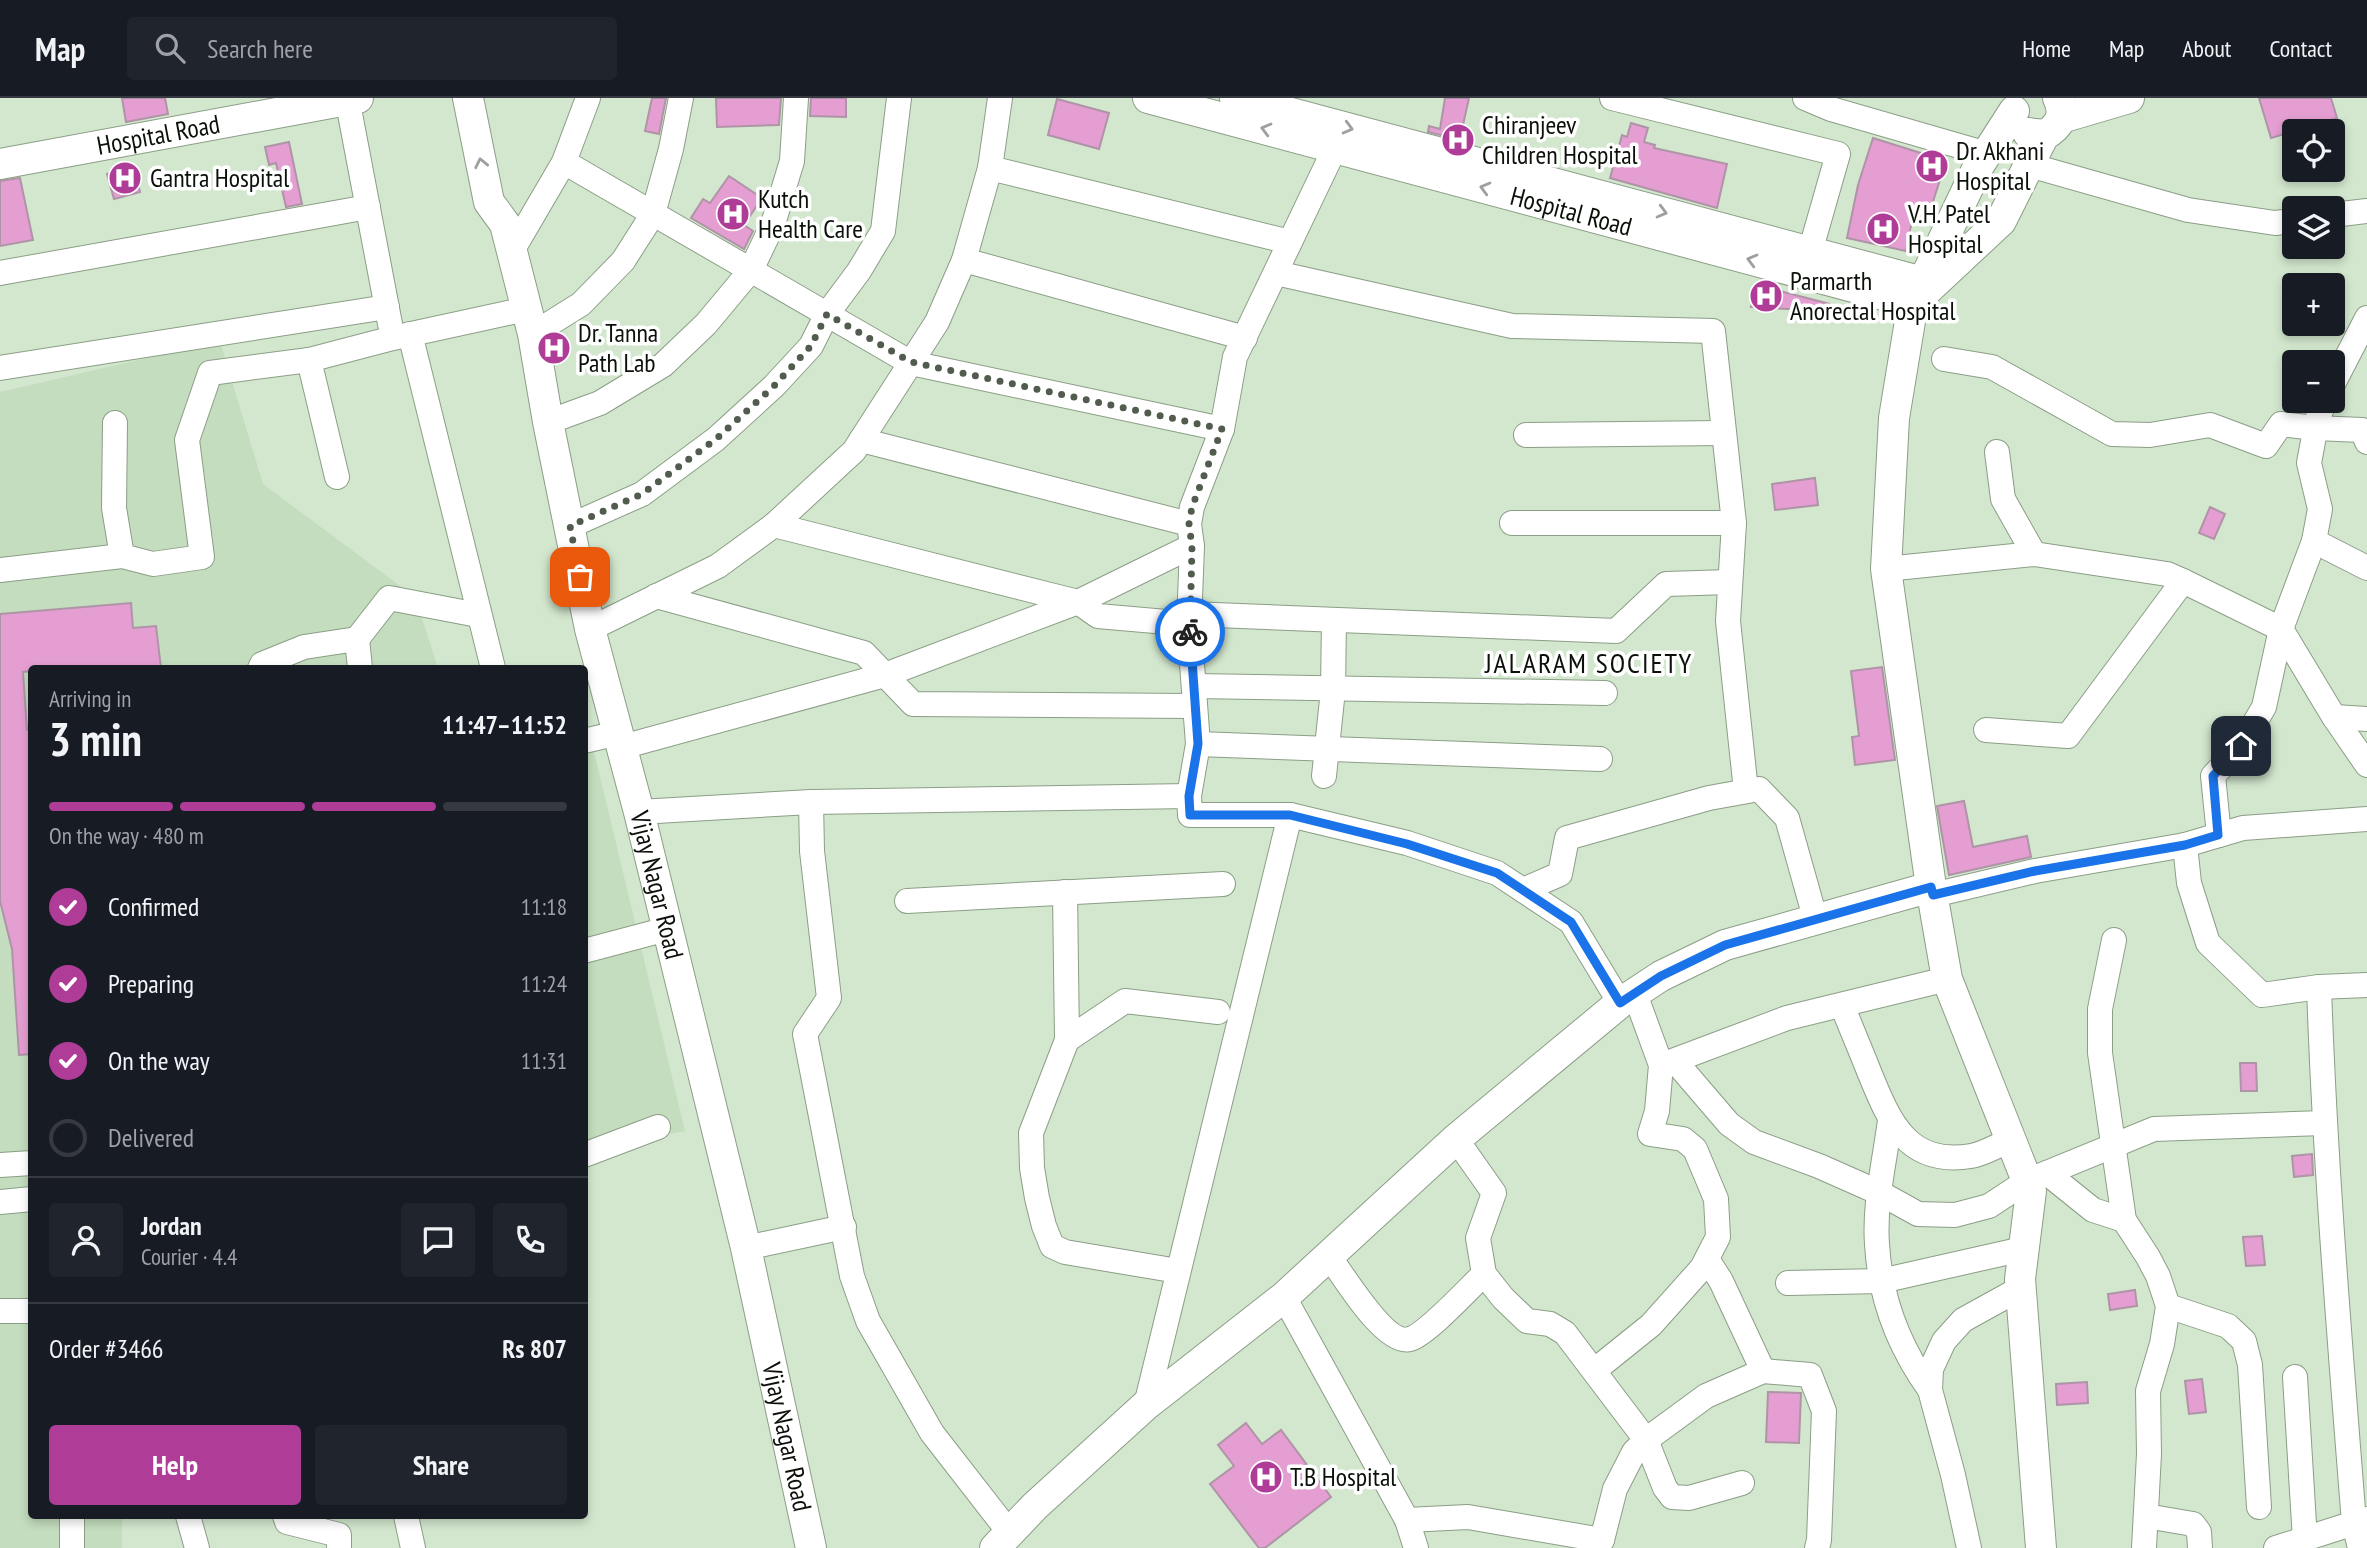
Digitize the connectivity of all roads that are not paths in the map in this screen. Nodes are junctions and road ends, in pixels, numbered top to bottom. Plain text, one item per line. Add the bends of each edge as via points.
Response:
1 (277, 98) edge
2 (468, 98) edge
3 (487, 98) edge
4 (587, 98) edge
5 (681, 98) edge
6 (796, 98) edge
7 (899, 98) edge
8 (1000, 98) edge
9 (1148, 98) edge
10 (1235, 98) edge
11 (1612, 98) edge
12 (1805, 98) edge
13 (2129, 98) edge
14 (351, 99) edge
15 (2016, 102) edge
16 (2054, 117) edge
17 (0, 148) edge
18 (1335, 148) junction
19 (1987, 154) junction
20 (564, 162) junction
21 (0, 164) edge
22 (2029, 165) junction
23 (990, 168) junction
24 (368, 207) junction
25 (2367, 211) edge
26 (653, 214) junction
27 (2345, 214) edge
28 (2282, 222) edge
29 (508, 237) junction
30 (1290, 242) junction
31 (1810, 252) junction
32 (964, 260) junction
33 (751, 270) junction
34 (0, 273) edge
35 (1276, 273) junction
36 (1919, 291) junction
37 (387, 307) junction
38 (827, 314) junction
39 (2367, 318) edge
40 (529, 322) junction
41 (401, 336) junction
42 (1245, 338) junction
43 (2345, 356) edge
44 (1944, 359) dead end
45 (309, 360) junction
46 (911, 362) junction
47 (0, 368) edge
48 (2321, 413) edge
49 (548, 422) junction
50 (115, 423) dead end
51 (1222, 429) junction
52 (2315, 429) junction
53 (1724, 433) junction
54 (1526, 435) dead end
55 (861, 440) junction
56 (2367, 442) edge
57 (1997, 452) dead end
58 (337, 477) dead end
59 (1513, 523) dead end
60 (1734, 523) junction
61 (774, 525) junction
62 (570, 526) junction
63 (1191, 535) junction
64 (2314, 541) junction
65 (2034, 554) junction
66 (122, 556) junction
67 (2367, 568) edge
68 (1886, 569) junction
69 (0, 570) edge
70 (2183, 581) junction
71 (1730, 582) junction
72 (656, 596) junction
73 (1078, 602) junction
74 (478, 615) junction
75 (1190, 619) junction
76 (1334, 620) junction
77 (590, 629) junction
78 (2281, 629) junction
79 (357, 639) junction
80 (262, 665) edge
81 (360, 665) edge
82 (492, 665) edge
83 (885, 675) junction
84 (1333, 690) junction
85 (1605, 693) dead end
86 (1194, 696) junction
87 (2334, 717) junction
88 (2367, 719) edge
89 (1986, 730) dead end
90 (620, 740) junction
91 (588, 741) edge
92 (1198, 744) junction
93 (1327, 749) junction
94 (1600, 759) dead end
95 (2367, 765) edge
96 (1324, 776) dead end
97 (1746, 791) junction
98 (1189, 796) junction
99 (811, 802) junction
100 (639, 812) junction
101 (1290, 815) junction
102 (2367, 819) edge
103 (2218, 835) junction
104 (2185, 845) junction
105 (1223, 884) dead end
106 (1523, 890) junction
107 (1932, 891) junction
108 (1066, 892) junction
109 (907, 901) dead end
110 (1816, 921) junction
111 (667, 929) junction
112 (2114, 940) dead end
113 (588, 950) edge
114 (1947, 979) junction
115 (2367, 985) edge
116 (2319, 987) junction
117 (1628, 999) junction
118 (1842, 1005) junction
119 (1218, 1012) dead end
120 (1067, 1041) junction
121 (1668, 1063) junction
122 (1891, 1120) junction
123 (2324, 1123) junction
124 (658, 1127) dead end
125 (1456, 1139) junction
126 (2011, 1140) junction
127 (2113, 1145) junction
128 (588, 1153) edge
129 (28, 1163) edge
130 (0, 1165) edge
131 (2037, 1177) junction
132 (1880, 1193) junction
133 (28, 1199) edge
134 (0, 1202) edge
135 (2124, 1220) junction
136 (844, 1227) junction
137 (746, 1248) junction
138 (2023, 1249) junction
139 (1329, 1256) junction
140 (1707, 1259) junction
141 (1178, 1271) junction
142 (1484, 1274) junction
143 (1881, 1281) junction
144 (1788, 1283) dead end
145 (2021, 1288) junction
146 (1284, 1297) junction
147 (2168, 1306) junction
148 (0, 1311) edge
149 (28, 1311) edge
150 (1595, 1370) junction
151 (1763, 1371) junction
152 (2295, 1377) dead end
153 (1930, 1390) junction
154 (1146, 1405) junction
155 (1646, 1440) junction
156 (1742, 1483) dead end
157 (2259, 1507) dead end
158 (2146, 1516) junction
159 (72, 1519) edge
160 (189, 1519) edge
161 (286, 1519) edge
162 (408, 1519) edge
163 (2361, 1521) edge
164 (1412, 1540) edge
165 (2305, 1540) junction
166 (1009, 1543) edge
167 (1599, 1544) edge
168 (72, 1548) edge
169 (197, 1548) edge
170 (339, 1548) edge
171 (413, 1548) edge
172 (811, 1548) edge
173 (1817, 1548) edge
174 (1969, 1548) edge
175 (2041, 1548) edge
176 (2144, 1548) edge
177 (2205, 1548) edge
178 (2276, 1548) edge
179 (2360, 1548) edge

1 - 17 street, Hospital Road
29 -> 2 street, Vijay Nagar Road via 489,202
3 - 29 street, Vijay Nagar Road via 510,199
4 - 20 street
5 - 26 street
6 - 33 street via 792,161 773,224
7 - 38 street via 883,231
8 - 23 street
18 -> 9 street, Hospital Road
10 -> 31 street, Hospital Road
11 - 31 street via 1838,154
12 - 19 street
13 - 16 street
14 - 21 street, Hospital Road
14 - 24 street
15 - 16 street via 2015,120 2035,135
15 - 19 street
16 - 22 street
18 - 30 street
36 -> 18 street, Hospital Road
19 - 36 street
20 - 26 street
20 - 29 street
22 - 28 street via 2189,210
22 - 36 street via 2001,221
23 - 30 street
23 - 32 street
24 - 34 street
24 - 37 street
25 - 27 street
26 - 33 street
26 - 40 street via 623,261 581,303
29 - 40 street, Vijay Nagar Road
30 - 35 street
31 - 36 street, Hospital Road via 1919,281
32 - 42 street
32 - 46 street via 937,322
33 - 38 street
33 - 49 street via 706,324 663,365 600,402
35 - 42 street
35 - 53 street via 1512,326 1713,331
36 - 68 street via 1894,418
37 - 41 street
37 - 47 street
38 - 46 street
38 - 62 street via 811,346 716,439 642,494
39 - 43 street
40 - 41 street
40 - 49 street, Vijay Nagar Road
41 - 45 street
41 - 74 street
42 - 51 street via 1235,358
44 - 52 street via 1992,367 2112,434 2150,435 2210,425 2266,446 2281,424
45 - 58 street
45 - 66 street via 210,373 187,440 202,557 153,564
46 - 51 street
46 - 55 street
48 - 52 street
49 - 62 street, Vijay Nagar Road
50 - 66 street via 114,508
51 - 63 street via 1192,507
52 - 56 street via 2362,430
52 - 64 street via 2309,463 2319,509
53 - 54 street
53 - 60 street
55 - 61 street
55 - 63 street
57 - 65 street via 2003,499
59 - 60 street
60 - 71 street
61 - 72 street via 718,566
61 - 73 street
62 - 77 street, Vijay Nagar Road
63 - 73 street
63 - 75 street
64 - 67 street
64 - 78 street
65 - 68 street
65 - 70 street via 2167,574
66 - 69 street
68 - 107 street
70 - 78 street
70 - 89 street via 2068,736
71 - 76 street via 1666,584 1616,631
71 - 97 street via 1728,621
72 - 77 street
72 - 83 street via 864,653
73 - 75 street via 1098,616
73 - 83 street
74 - 79 street via 389,597
74 - 82 street
75 - 76 street
75 - 86 street
76 - 84 street
77 - 90 street, Vijay Nagar Road
78 - 87 street
78 - 103 street via 2264,707 2241,746 2213,776
79 - 80 street via 304,647
79 - 81 street
83 - 86 street via 913,704
83 - 90 street
84 - 85 street
84 - 86 street
84 - 93 street
86 - 92 street
87 - 88 street
87 - 95 street
90 - 91 street
90 - 100 street, Vijay Nagar Road
92 - 93 street
92 - 98 street
93 - 94 street
93 - 96 street
97 - 106 street via 1567,838 1560,874
97 - 110 street via 1759,789 1787,818
98 - 99 street
98 - 101 street via 1190,815
99 - 100 street
99 - 136 street via 829,998 805,1034
100 - 111 street, Vijay Nagar Road
101 - 106 street via 1420,848 1497,873
101 - 141 street
102 - 103 street via 2243,828
103 - 104 street
104 - 107 street
104 - 116 street via 2189,883 2208,943 2262,995
105 - 108 street
106 - 117 street via 1571,922
107 - 110 street
107 - 114 street
108 - 109 street
108 - 120 street
110 - 117 street via 1725,945 1661,976
111 - 113 street
111 - 137 street, Vijay Nagar Road
112 - 127 street via 2100,1009 2100,1053
114 - 118 street
114 - 126 street
115 - 116 street
116 - 123 street
117 - 121 street
117 - 125 street
118 - 121 street via 1787,1018
118 - 122 street
119 - 120 street via 1125,1001
120 - 141 street via 1031,1133 1034,1178 1052,1246
121 - 132 street via 1729,1124 1754,1142
121 - 140 street via 1650,1134 1682,1139 1695,1149 1716,1199 1718,1237
122 - 126 street via 1911,1144 1934,1155 1974,1156
122 - 132 street
123 - 127 street via 2154,1129
123 - 163 street
124 - 128 street
125 - 139 street
125 - 142 street via 1494,1193 1478,1238
126 - 131 street
127 - 131 street
127 - 135 street
129 - 130 street
131 - 132 street via 1989,1206 1955,1215 1918,1214
131 - 135 street via 2093,1210
131 - 138 street
132 - 143 street via 1876,1242
133 - 134 street
135 - 147 street via 2153,1266
136 - 137 street
136 - 166 street via 852,1276 868,1321 932,1433
137 - 172 street, Vijay Nagar Road
138 - 143 street
138 - 145 street
139 - 142 street via 1383,1329 1402,1339 1411,1339 1427,1328
139 - 146 street
140 - 150 street via 1651,1325
140 - 151 street
141 - 154 street
142 - 150 street via 1527,1321 1550,1324 1565,1333
143 - 144 street
143 - 153 street via 1904,1348
145 - 153 street via 1963,1320 1944,1341 1931,1369
145 - 175 street
146 - 154 street
146 - 164 street
147 - 157 street via 2228,1326 2244,1342 2250,1366
147 - 158 street via 2148,1391
148 - 149 street
150 - 155 street
151 - 155 street via 1706,1396
151 - 173 street via 1810,1375 1824,1411
152 - 165 street
153 - 174 street
154 - 166 street
155 - 156 street via 1672,1497 1689,1498
155 - 167 street via 1634,1452 1615,1489
158 - 176 street
158 - 177 street via 2193,1524
159 - 168 street
160 - 169 street
161 - 170 street via 339,1535
162 - 171 street
163 - 165 street
163 - 179 street
164 - 167 street via 1468,1517
165 - 178 street

